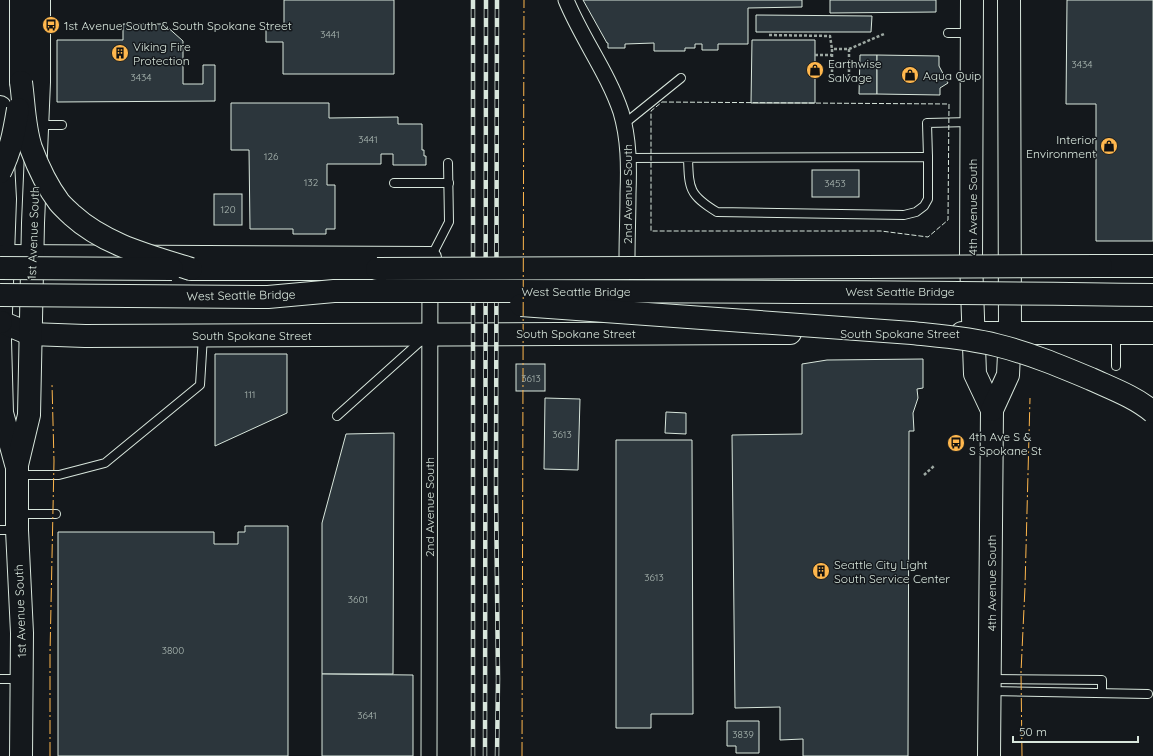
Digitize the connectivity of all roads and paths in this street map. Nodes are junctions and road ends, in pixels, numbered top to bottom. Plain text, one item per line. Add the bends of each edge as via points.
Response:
1 (21, 0) edge
2 (39, 0) edge
3 (566, 0) edge
4 (972, 0) edge
5 (1009, 0) edge
6 (948, 33) dead end
7 (972, 33) junction
8 (884, 34) dead end
9 (769, 35) dead end
10 (832, 49) junction
11 (849, 49) junction
12 (815, 56) dead end
13 (832, 56) junction
14 (849, 66) junction
15 (860, 66) dead end
16 (681, 78) dead end
17 (22, 82) junction
18 (0, 107) edge
19 (972, 122) junction
20 (624, 124) junction
21 (37, 125) junction
22 (62, 125) dead end
23 (928, 157) junction
24 (628, 158) junction
25 (688, 158) junction
26 (448, 163) dead end
27 (0, 172) edge
28 (394, 183) dead end
29 (449, 183) junction
30 (32, 256) junction
31 (430, 258) junction
32 (564, 258) junction
33 (627, 258) junction
34 (971, 261) junction
35 (1010, 261) junction
36 (1153, 261) edge
37 (2, 262) edge
38 (1153, 266) edge
39 (191, 269) junction
40 (0, 295) edge
41 (1153, 295) edge
42 (268, 297) junction
43 (0, 322) edge
44 (626, 333) junction
45 (973, 333) junction
46 (1010, 333) junction
47 (1116, 333) junction
48 (1153, 333) edge
49 (30, 334) junction
50 (429, 334) junction
51 (565, 334) junction
52 (203, 335) junction
53 (1116, 366) dead end
54 (992, 410) junction
55 (1153, 412) edge
56 (337, 416) dead end
57 (934, 466) dead end
58 (17, 470) junction
59 (924, 475) dead end
60 (56, 514) dead end
61 (11, 525) edge
62 (0, 679) edge
63 (22, 679) junction
64 (990, 685) junction
65 (1102, 693) junction
66 (1148, 694) dead end
67 (21, 756) edge
68 (429, 756) edge
69 (989, 756) edge

1 - 17 main road
2 - 21 main road, 1st Avenue South
3 - 20 street, 2nd Avenue South via 611,89
4 - 7 main road, 4th Avenue South
5 - 35 main road, 4th Avenue South
6 - 7 lane
7 - 19 main road, 4th Avenue South
8 - 11 path
9 - 10 path via 830,36
10 - 11 path
10 - 13 path
11 - 14 path
12 - 13 path
13 - 14 path via 832,77 849,77
14 - 15 path
16 - 20 lane
17 - 27 main road, bridge via 13,138
17 - 39 main road, bridge via 31,147 42,175 60,203 82,224 102,236
18 - 37 main road, 1st Avenue South via 5,199
19 - 23 lane via 927,123
19 - 34 main road, 4th Avenue South
20 - 24 street, 2nd Avenue South
21 - 22 lane
21 - 30 main road, 1st Avenue South
23 - 25 lane
23 - 25 lane via 928,199 916,212 904,215 717,212 702,203 693,192 689,182
24 - 25 lane
24 - 33 street, 2nd Avenue South
26 - 29 lane
28 - 29 lane
29 - 31 lane via 449,222
30 - 31 main road
30 - 37 main road
30 - 49 main road, 1st Avenue South
31 - 32 main road
31 - 50 street, 2nd Avenue South
32 - 33 main road
32 - 51 main road
33 - 34 main road
33 - 44 main road
34 - 35 main road
34 - 45 main road, 4th Avenue South
35 - 36 main road
35 - 46 main road, 4th Avenue South
37 - 39 main road, West Seattle Bridge, bridge
37 - 43 main road, 1st Avenue South
38 - 39 main road, West Seattle Bridge, bridge
40 - 42 main road, West Seattle Bridge, bridge
41 - 42 main road, West Seattle Bridge, bridge via 896,291 334,291
42 - 55 main road, bridge via 332,305 533,305 959,338 996,345 1048,361 1126,394
43 - 49 main road, South Spokane Street
43 - 58 main road, 1st Avenue South via 2,413
44 - 45 main road, South Spokane Street
44 - 51 main road, South Spokane Street
45 - 46 main road, South Spokane Street
45 - 54 main road, 4th Avenue South via 975,374
46 - 47 main road, South Spokane Street
46 - 54 main road, 4th Avenue South via 1008,375
47 - 48 main road, South Spokane Street
47 - 53 lane
49 - 52 main road, South Spokane Street
49 - 58 main road, 1st Avenue South via 29,415
50 - 51 main road, South Spokane Street
50 - 52 main road, South Spokane Street
50 - 56 lane
50 - 68 street, 2nd Avenue South
52 - 58 lane via 200,385 105,463 59,475
54 - 64 main road, 4th Avenue South
57 - 59 path
58 - 61 main road, 1st Avenue South
60 - 61 lane
61 - 63 main road, 1st Avenue South via 22,633
62 - 63 lane
63 - 67 main road, 1st Avenue South
64 - 65 lane
64 - 65 lane via 1102,680
64 - 69 main road, 4th Avenue South
65 - 66 lane

